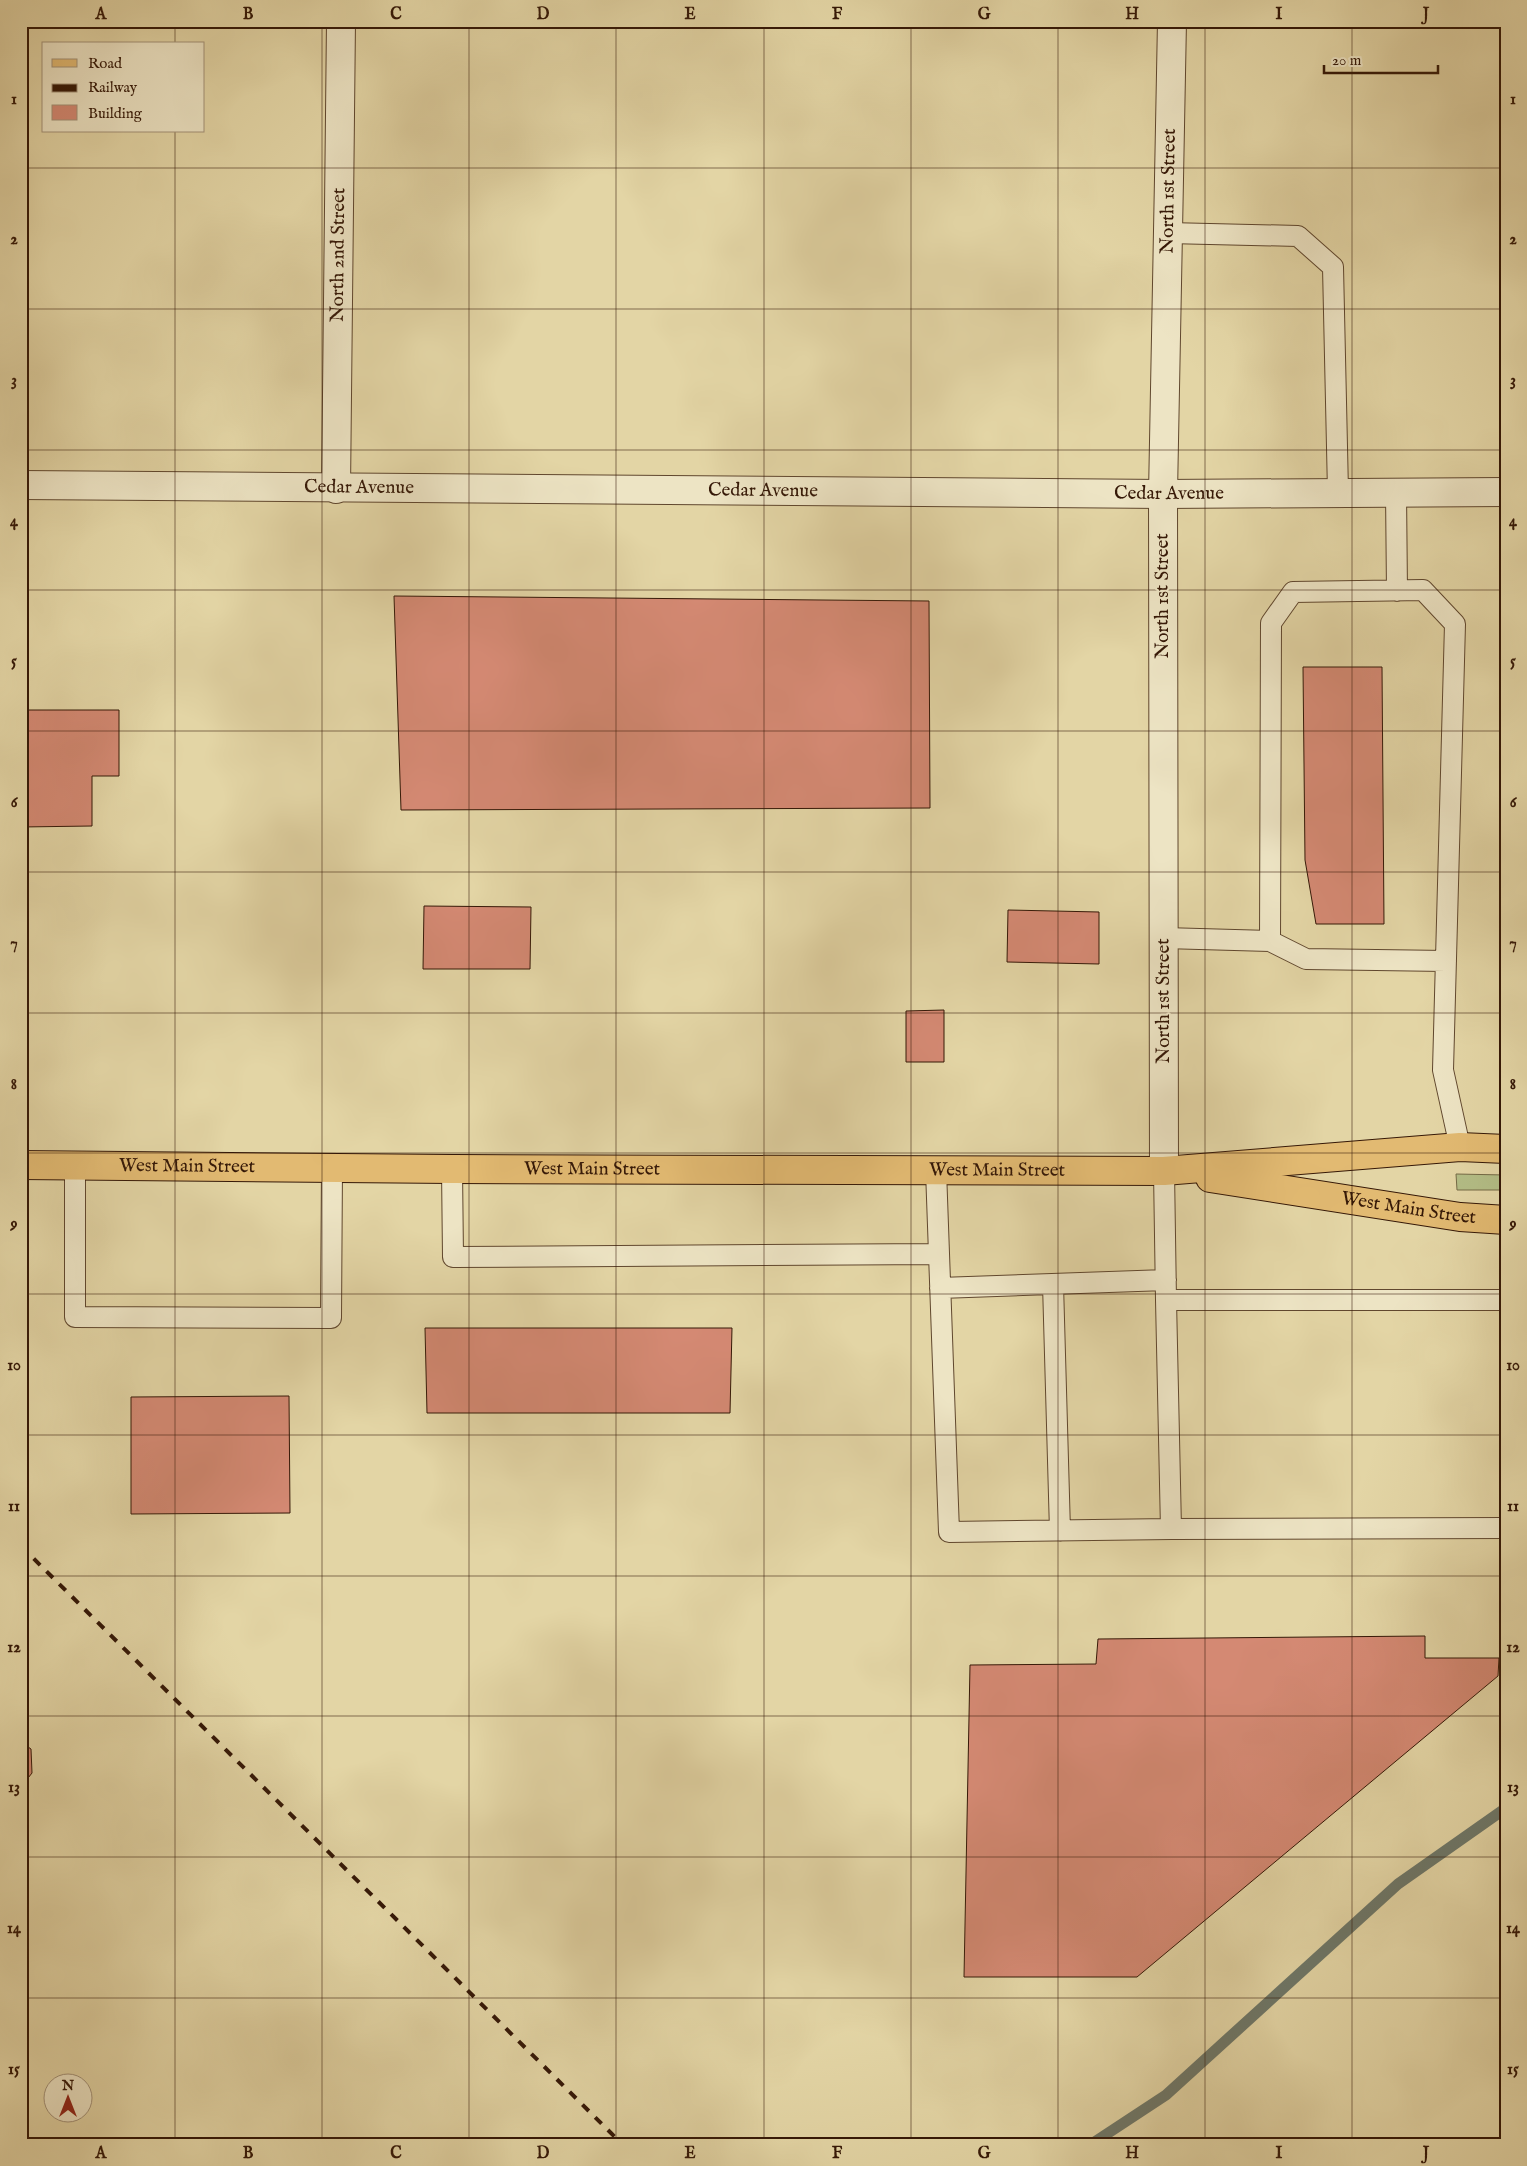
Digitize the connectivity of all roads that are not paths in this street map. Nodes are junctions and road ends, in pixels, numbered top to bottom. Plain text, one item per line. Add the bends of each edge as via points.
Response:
1 (341, 21) edge
2 (1172, 21) edge
3 (1168, 234) junction
4 (21, 485) edge
5 (336, 489) junction
6 (1338, 492) junction
7 (1396, 492) junction
8 (1506, 492) edge
9 (1163, 494) junction
10 (1397, 591) junction
11 (1164, 938) junction
12 (1270, 941) junction
13 (1446, 961) junction
14 (1460, 1147) junction
15 (1506, 1149) edge
16 (21, 1165) edge
17 (76, 1165) junction
18 (332, 1168) junction
19 (452, 1169) junction
20 (936, 1170) junction
21 (1164, 1171) junction
22 (1506, 1220) edge
23 (939, 1254) junction
24 (1053, 1284) junction
25 (940, 1288) junction
26 (1166, 1290) junction
27 (1506, 1300) edge
28 (1506, 1528) edge
29 (1170, 1529) junction
30 (1060, 1531) junction

1 - 5 street, North 2nd Street
2 - 3 street, North 1st Street
3 - 6 lane via 1298,236 1333,267
3 - 9 street, North 1st Street
4 - 5 street, Cedar Avenue
5 - 9 street, Cedar Avenue
6 - 7 street, Cedar Avenue
6 - 9 street, Cedar Avenue
7 - 8 street, Cedar Avenue
7 - 10 lane
9 - 11 street, North 1st Street
10 - 12 lane via 1293,592 1271,623
10 - 13 lane via 1423,590 1455,624
11 - 12 lane
11 - 21 street, North 1st Street
12 - 13 lane via 1306,958
13 - 14 lane via 1443,1070
14 - 15 main road, West Main Street
14 - 21 main road, West Main Street
16 - 17 main road, West Main Street
17 - 18 main road, West Main Street
17 - 18 lane via 76,1317 331,1318
18 - 19 main road, West Main Street
19 - 20 main road, West Main Street
19 - 23 lane via 453,1257
20 - 21 main road, West Main Street
20 - 23 lane
21 - 22 main road, West Main Street via 1460,1217
21 - 26 lane
23 - 25 lane
24 - 25 lane
24 - 26 lane
24 - 30 lane
25 - 30 lane via 949,1532
26 - 27 lane
26 - 29 lane
28 - 29 lane
29 - 30 lane

